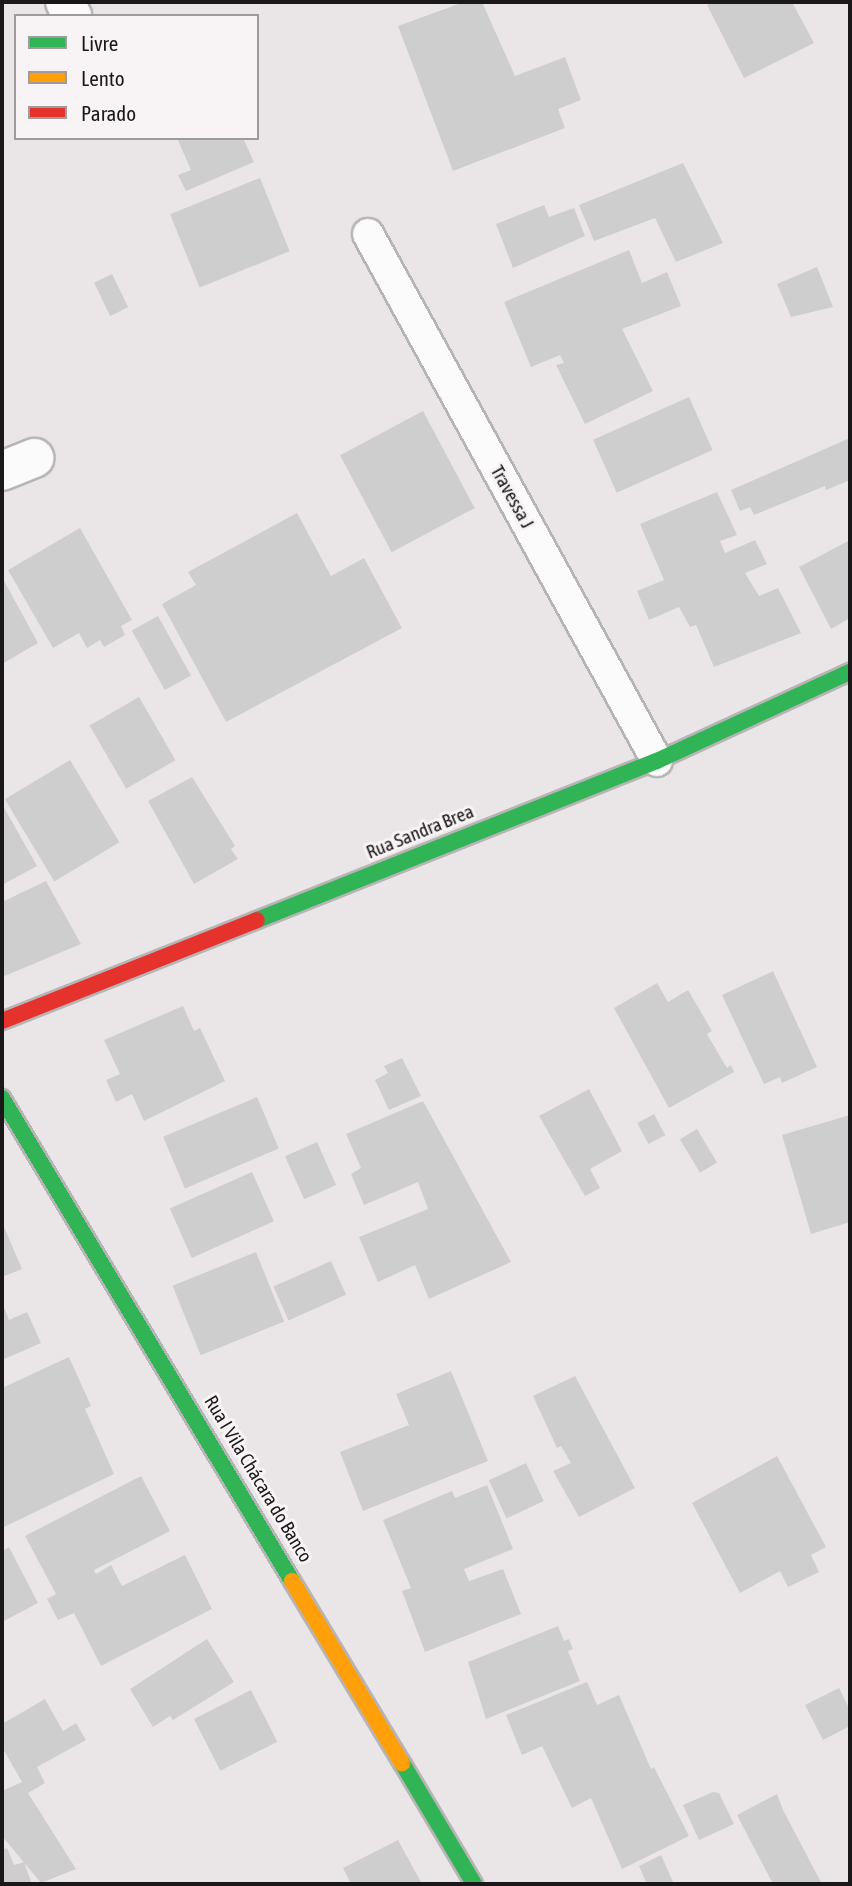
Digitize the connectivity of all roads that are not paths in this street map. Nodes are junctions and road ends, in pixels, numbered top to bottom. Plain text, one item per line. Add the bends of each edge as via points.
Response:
1 (368, 234) dead end
2 (850, 671) edge
3 (657, 761) junction
4 (2, 1021) edge
5 (2, 1098) edge
6 (474, 1884) edge

1 - 3 lane, Travessa J
2 - 3 street, Rua Sandra Brea
3 - 4 street, Rua Sandra Brea
5 - 6 street, Rua I Vila Chácara do Banco

